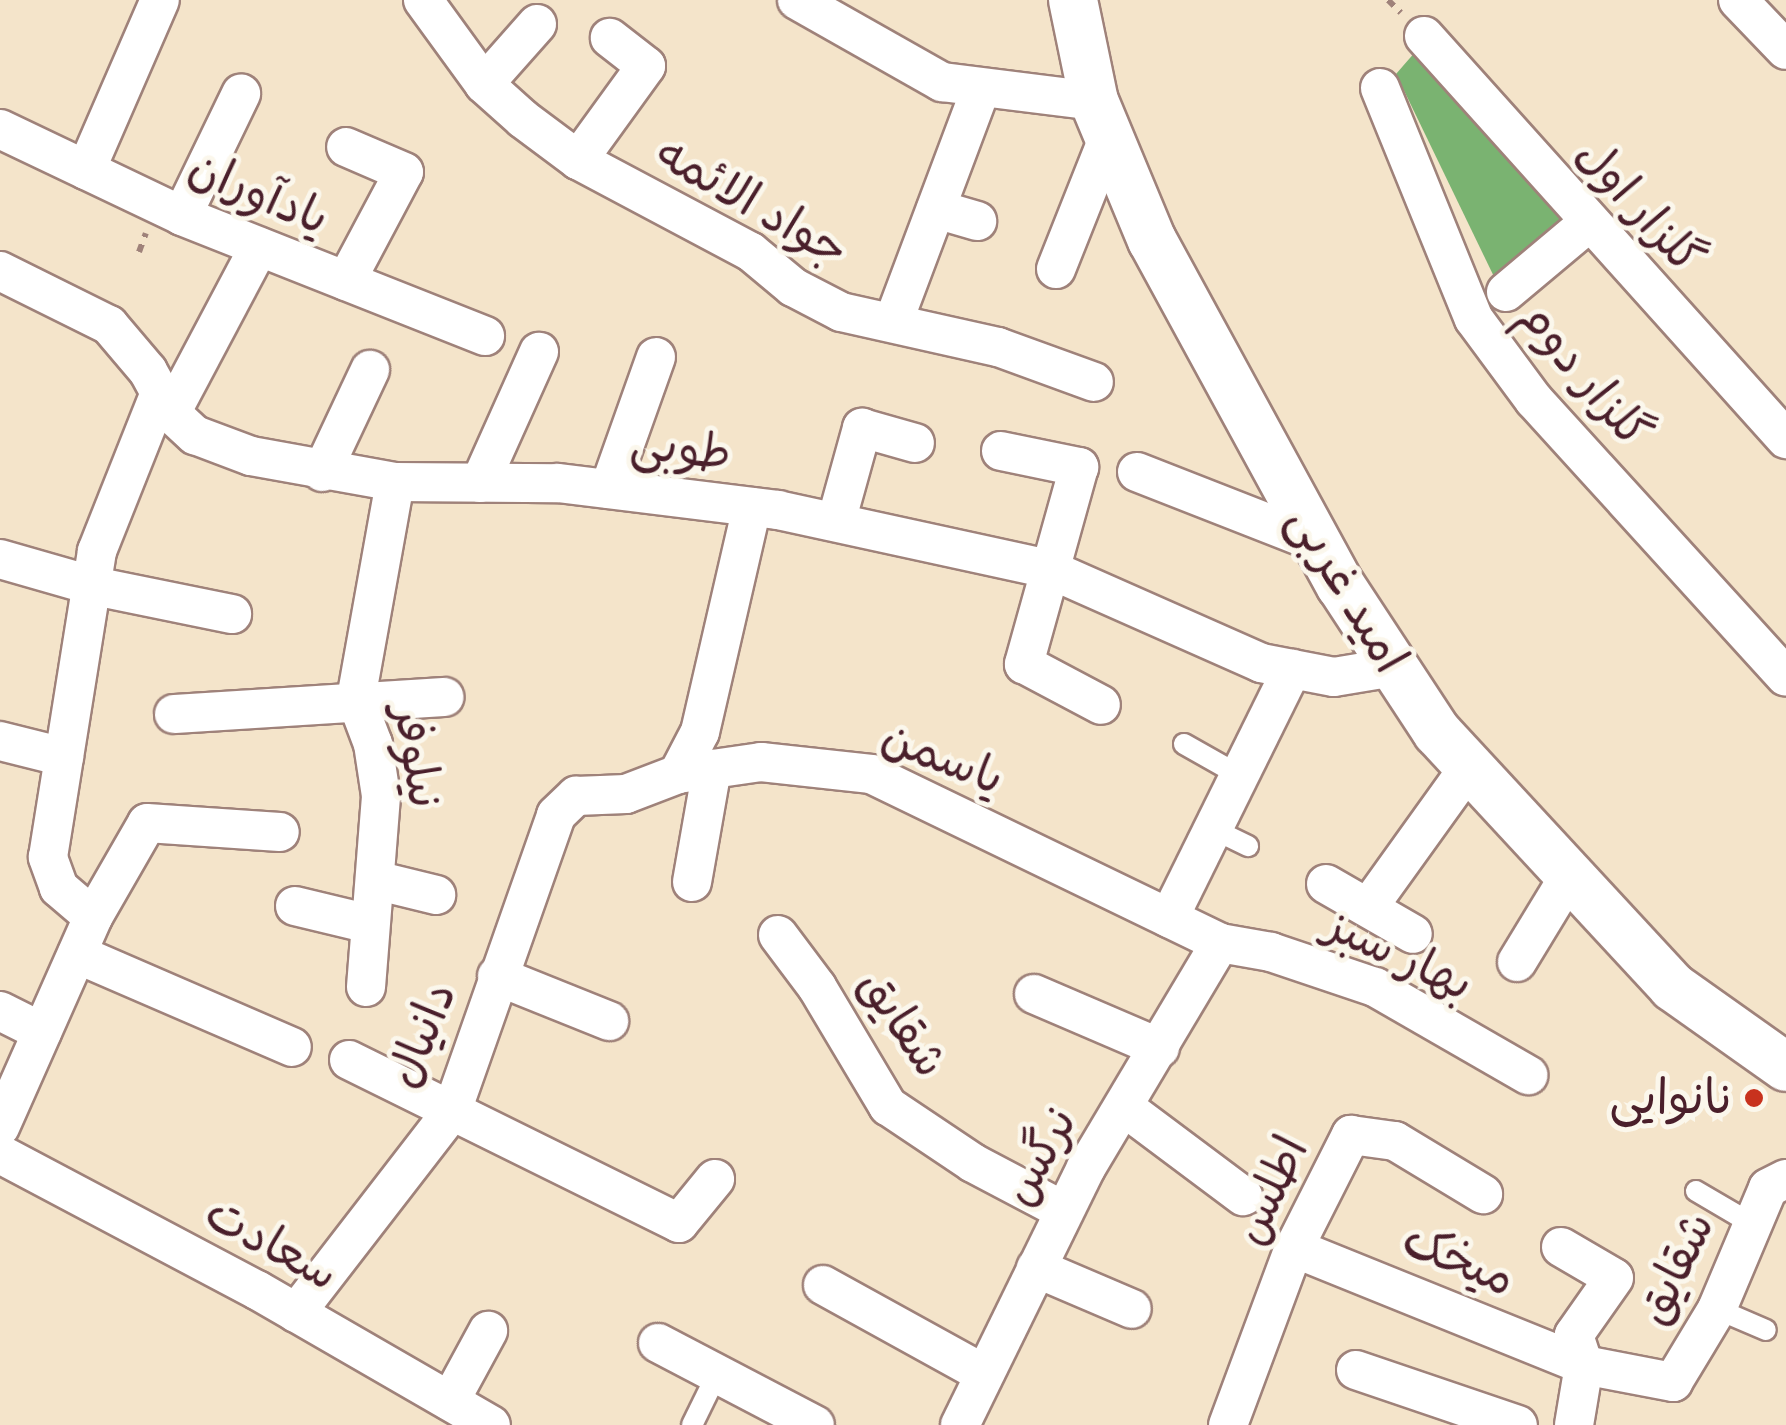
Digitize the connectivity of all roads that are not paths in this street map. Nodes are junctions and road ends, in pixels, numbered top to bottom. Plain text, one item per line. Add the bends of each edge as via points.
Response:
1 (160, 0) edge
2 (422, 0) edge
3 (796, 0) edge
4 (1074, 0) edge
5 (1738, 0) edge
6 (537, 24) dead end
7 (1424, 36) dead end
8 (610, 38) dead end
9 (1786, 50) edge
10 (484, 84) junction
11 (1380, 88) dead end
12 (981, 89) junction
13 (241, 94) dead end
14 (1102, 118) junction
15 (0, 129) edge
16 (346, 147) dead end
17 (578, 160) junction
18 (86, 170) junction
19 (936, 209) junction
20 (182, 216) junction
21 (976, 221) dead end
22 (1588, 224) junction
23 (260, 247) junction
24 (1056, 269) dead end
25 (0, 272) edge
26 (346, 281) junction
27 (1506, 292) dead end
28 (894, 320) junction
29 (485, 336) dead end
30 (539, 352) dead end
31 (656, 357) dead end
32 (370, 370) dead end
33 (1094, 382) dead end
34 (166, 403) junction
35 (1786, 439) edge
36 (915, 443) dead end
37 (1002, 452) dead end
38 (322, 472) junction
39 (1137, 472) dead end
40 (395, 482) junction
41 (480, 483) junction
42 (609, 489) junction
43 (752, 507) junction
44 (836, 522) junction
45 (1316, 542) junction
46 (0, 559) edge
47 (1049, 569) junction
48 (94, 586) junction
49 (232, 614) dead end
50 (1394, 667) junction
51 (1292, 669) junction
52 (1786, 677) edge
53 (444, 698) dead end
54 (356, 699) junction
55 (1101, 704) dead end
56 (174, 714) dead end
57 (0, 741) edge
58 (1184, 744) dead end
59 (64, 757) junction
60 (1469, 767) junction
61 (695, 772) junction
62 (1239, 776) junction
63 (556, 816) joint
64 (1213, 828) junction
65 (280, 832) dead end
66 (1248, 846) dead end
67 (1570, 875) junction
68 (378, 881) junction
69 (692, 882) dead end
70 (1326, 884) dead end
71 (436, 895) dead end
72 (1370, 905) junction
73 (295, 906) dead end
74 (94, 917) junction
75 (1169, 918) junction
76 (370, 924) junction
77 (1413, 934) dead end
78 (778, 935) dead end
79 (1220, 943) junction
80 (77, 954) junction
81 (1517, 962) dead end
82 (497, 976) junction
83 (366, 987) dead end
84 (1034, 994) dead end
85 (0, 1012) edge
86 (609, 1021) dead end
87 (42, 1032) junction
88 (292, 1047) dead end
89 (1160, 1048) junction
90 (349, 1060) dead end
91 (1786, 1067) edge
92 (1528, 1076) dead end
93 (1124, 1106) junction
94 (452, 1111) junction
95 (0, 1126) edge
96 (0, 1154) edge
97 (1786, 1178) edge
98 (715, 1179) dead end
99 (1696, 1192) dead end
100 (1482, 1194) dead end
101 (1243, 1196) dead end
102 (1064, 1211) junction
103 (1752, 1224) junction
104 (1561, 1247) dead end
105 (1294, 1248) junction
106 (1036, 1268) junction
107 (823, 1284) dead end
108 (1132, 1309) dead end
109 (1717, 1309) junction
110 (296, 1313) junction
111 (1766, 1330) dead end
112 (488, 1331) dead end
113 (658, 1342) dead end
114 (1584, 1365) junction
115 (1356, 1370) dead end
116 (717, 1374) junction
117 (984, 1374) junction
118 (450, 1402) junction
119 (491, 1425) edge
120 (692, 1425) edge
121 (816, 1425) edge
122 (960, 1425) edge
123 (1228, 1425) edge
124 (1518, 1425) edge
125 (1574, 1425) edge

1 - 18 street
2 - 10 street, جواد الائمه
3 - 12 street via 942,82
4 - 14 street, امید غربی
5 - 9 street
6 - 10 street
7 - 22 street, گلزار اول
8 - 17 street via 646,66
10 - 17 street, جواد الائمه
11 - 52 street, گلزار دوم via 1474,319 1534,400
12 - 14 street
12 - 19 street
13 - 20 street
14 - 24 street
14 - 45 street, امید غربی via 1152,240
15 - 18 street, یادآوران
16 - 26 street via 404,172
17 - 28 street, جواد الائمه via 750,252 826,304
18 - 20 street, یادآوران
19 - 21 street
19 - 28 street
20 - 23 street, یادآوران
22 - 27 street
22 - 35 street, گلزار اول
23 - 26 street, یادآوران
23 - 34 street
25 - 34 street, طوبی via 109,325
26 - 29 street, یادآوران
28 - 33 street, جواد الائمه via 998,347
30 - 41 street
31 - 42 street
32 - 38 street
34 - 38 street, طوبی via 195,435
34 - 48 street via 97,551
36 - 44 street via 862,428
37 - 47 street via 1079,468
38 - 40 street, طوبی
39 - 45 street
40 - 41 street, طوبی
40 - 54 street, نیلوفر
41 - 42 street, طوبی
42 - 43 street, طوبی
43 - 44 street, طوبی
43 - 61 street
44 - 47 street, طوبی
45 - 50 street, امید غربی
46 - 48 street
47 - 51 street, طوبی via 1261,663
47 - 55 street via 1024,664
48 - 49 street
48 - 59 street
50 - 51 street, طوبی via 1334,676
50 - 60 street, امید غربی
51 - 62 street
53 - 54 street
54 - 56 street
54 - 68 street, نیلوفر via 373,744 381,796
57 - 59 street
58 - 62 lane
59 - 74 street via 48,857 59,888
60 - 67 street, امید غربی
60 - 72 street
61 - 63 street, یاسمن via 626,794 576,796
61 - 69 street
61 - 75 street, یاسمن via 761,762 871,774
62 - 64 street
63 - 82 street, دانیال
64 - 66 lane
64 - 75 street
65 - 74 street via 147,823
67 - 81 street
67 - 91 street, امید غربی via 1672,987
68 - 71 street
68 - 76 street, نیلوفر
70 - 72 street
72 - 77 street
73 - 76 street
74 - 80 street
75 - 79 street, یاسمن
76 - 83 street, نیلوفر
78 - 102 street, شقایق via 818,986 888,1106 973,1164
79 - 89 street, نرگس
79 - 92 street, بهار سبز via 1375,987
80 - 87 street
80 - 88 street
82 - 86 street
82 - 94 street, دانیال
84 - 89 street
85 - 87 street
87 - 95 street
89 - 93 street, نرگس
90 - 94 street
93 - 101 street
93 - 102 street, نرگس
94 - 98 street via 679,1223
94 - 110 street, دانیال
96 - 110 street, سعادت
97 - 103 street, شقایق via 1768,1188
99 - 103 lane
100 - 105 street, اطلس via 1395,1142 1350,1135
102 - 106 street, نرگس
103 - 109 street, شقایق
104 - 114 street via 1614,1278 1574,1335
105 - 114 street, میخک
105 - 123 street, اطلس
106 - 108 street
106 - 117 street, نرگس
107 - 117 street
109 - 111 lane
109 - 114 street, شقایق via 1673,1382
110 - 118 street, سعادت
112 - 118 street
113 - 116 street
114 - 125 street, شقایق
115 - 124 street
116 - 120 lane
116 - 121 street
117 - 122 street, نرگس
118 - 119 street, سعادت

